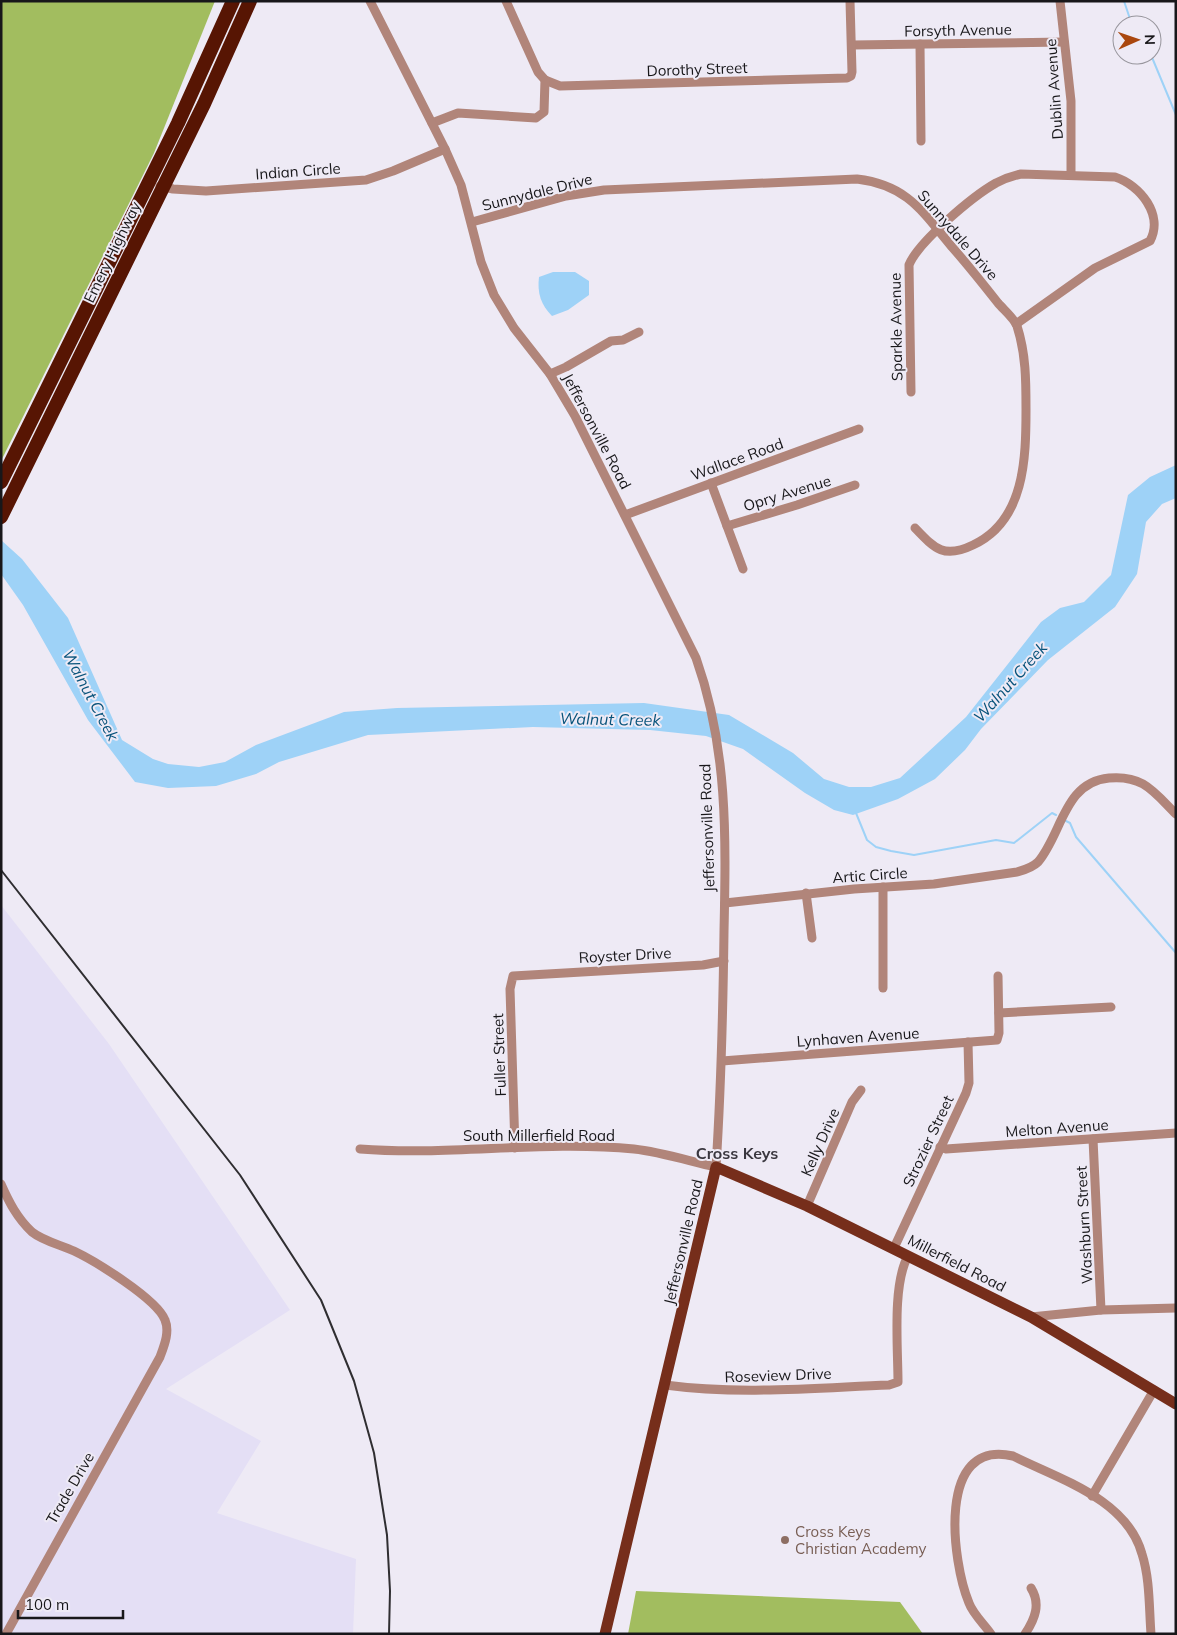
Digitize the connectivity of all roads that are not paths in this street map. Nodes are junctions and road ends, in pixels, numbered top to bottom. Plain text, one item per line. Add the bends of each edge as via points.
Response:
1 (233, 1) edge
2 (250, 1) edge
3 (370, 1) edge
4 (506, 1) edge
5 (850, 1) edge
6 (1060, 1) edge
7 (1064, 42) junction
8 (920, 44) junction
9 (852, 45) junction
10 (545, 80) junction
11 (432, 123) junction
12 (921, 141) dead end
13 (445, 149) junction
14 (1071, 174) junction
15 (147, 184) junction
16 (163, 186) junction
17 (472, 222) junction
18 (938, 230) junction
19 (1016, 324) junction
20 (639, 332) dead end
21 (550, 374) junction
22 (911, 392) dead end
23 (859, 429) dead end
24 (1, 482) edge
25 (711, 483) junction
26 (855, 485) dead end
27 (625, 515) junction
28 (1, 517) edge
29 (728, 526) junction
30 (915, 528) dead end
31 (743, 569) dead end
32 (1176, 814) edge
33 (884, 887) junction
34 (806, 893) junction
35 (725, 903) junction
36 (812, 938) dead end
37 (724, 961) junction
38 (527, 974) joint
39 (998, 976) dead end
40 (883, 988) dead end
41 (1111, 1007) dead end
42 (1000, 1013) junction
43 (968, 1042) junction
44 (722, 1061) junction
45 (861, 1090) dead end
46 (1176, 1133) edge
47 (1093, 1139) junction
48 (940, 1147) junction
49 (515, 1148) junction
50 (360, 1149) dead end
51 (716, 1167) junction
52 (1, 1184) edge
53 (807, 1206) junction
54 (894, 1248) junction
55 (908, 1256) junction
56 (1176, 1308) edge
57 (1101, 1310) junction
58 (1031, 1317) junction
59 (665, 1385) junction
60 (1154, 1390) junction
61 (1176, 1404) edge
62 (1092, 1496) junction
63 (1031, 1588) dead end
64 (6, 1634) edge
65 (605, 1634) edge
66 (991, 1634) edge
67 (1025, 1634) edge
68 (1151, 1634) edge

1 - 15 highway, Emery Highway
2 - 16 highway, Emery Highway
3 - 11 street, Jeffersonville Road
4 - 10 street via 538,72
5 - 9 street
6 - 7 street, Dublin Avenue
7 - 8 street, Forsyth Avenue
7 - 14 street, Dublin Avenue via 1071,101
8 - 9 street, Forsyth Avenue
8 - 12 street
9 - 10 street, Dorothy Street via 851,76 560,86
10 - 11 street via 544,112 536,118 458,113
11 - 13 street, Jeffersonville Road
13 - 16 street, Indian Circle via 366,180 206,191
13 - 17 street, Jeffersonville Road via 461,185
14 - 18 street, Sparkle Avenue via 1021,174 1007,178 982,192
14 - 19 street, Sparkle Avenue via 1116,177 1128,181 1149,205 1153,236 1150,241 1095,268
15 - 16 street, Indian Circle
15 - 24 highway, Emery Highway
16 - 28 highway, Emery Highway
17 - 18 street, Sunnydale Drive via 595,191 857,180 901,191
17 - 21 street, Jeffersonville Road via 480,262 494,295 514,328
18 - 19 street, Sunnydale Drive
18 - 22 street, Sparkle Avenue via 919,248 909,265
19 - 30 street, Sunnydale Drive via 1026,367 1026,455 1024,476 1007,514 991,534 977,544 951,552 933,547
20 - 21 street via 624,340 612,341
21 - 27 street, Jeffersonville Road
23 - 25 street, Wallace Road
25 - 27 street, Wallace Road
25 - 29 street
26 - 29 street, Opry Avenue
27 - 35 street, Jeffersonville Road via 682,625 705,686 723,783
29 - 31 street
32 - 33 street, Artic Circle via 1138,779 1124,776 1098,779 1078,793 1038,862 1030,868 934,884
33 - 34 street, Artic Circle
33 - 40 street
34 - 35 street, Artic Circle
34 - 36 street
35 - 37 street, Jeffersonville Road
37 - 38 street, Royster Drive via 702,965
37 - 44 street, Jeffersonville Road
38 - 49 street, Fuller Street via 513,976 510,989
39 - 42 street
41 - 42 street
42 - 43 street, Lynhaven Avenue via 997,1040
43 - 44 street, Lynhaven Avenue
43 - 48 street, Strozier Street via 969,1084
44 - 51 street, Jeffersonville Road
45 - 53 street, Kelly Drive via 852,1102
46 - 47 street, Melton Avenue
47 - 48 street, Melton Avenue
47 - 57 street, Washburn Street
48 - 54 street, Strozier Street
49 - 50 street, South Millerfield Road via 487,1151
49 - 51 street, South Millerfield Road via 636,1150
51 - 53 main road, Millerfield Road
51 - 59 main road, Jeffersonville Road
52 - 64 street, Trade Drive via 14,1212 34,1233 109,1270 159,1311 167,1330 160,1358
53 - 54 main road, Millerfield Road
54 - 55 main road, Millerfield Road
55 - 58 main road, Millerfield Road
55 - 59 street, Roseview Drive via 901,1276 898,1304 898,1382 718,1391
56 - 57 street
57 - 58 street
58 - 60 main road, Millerfield Road
59 - 65 main road, Jeffersonville Road
60 - 61 main road, Millerfield Road
60 - 62 street
62 - 66 street via 1007,1454 980,1460 965,1473 957,1497 955,1540 961,1580 969,1605
62 - 68 street via 1122,1519 1134,1534 1146,1570
63 - 67 street via 1037,1603 1036,1613

